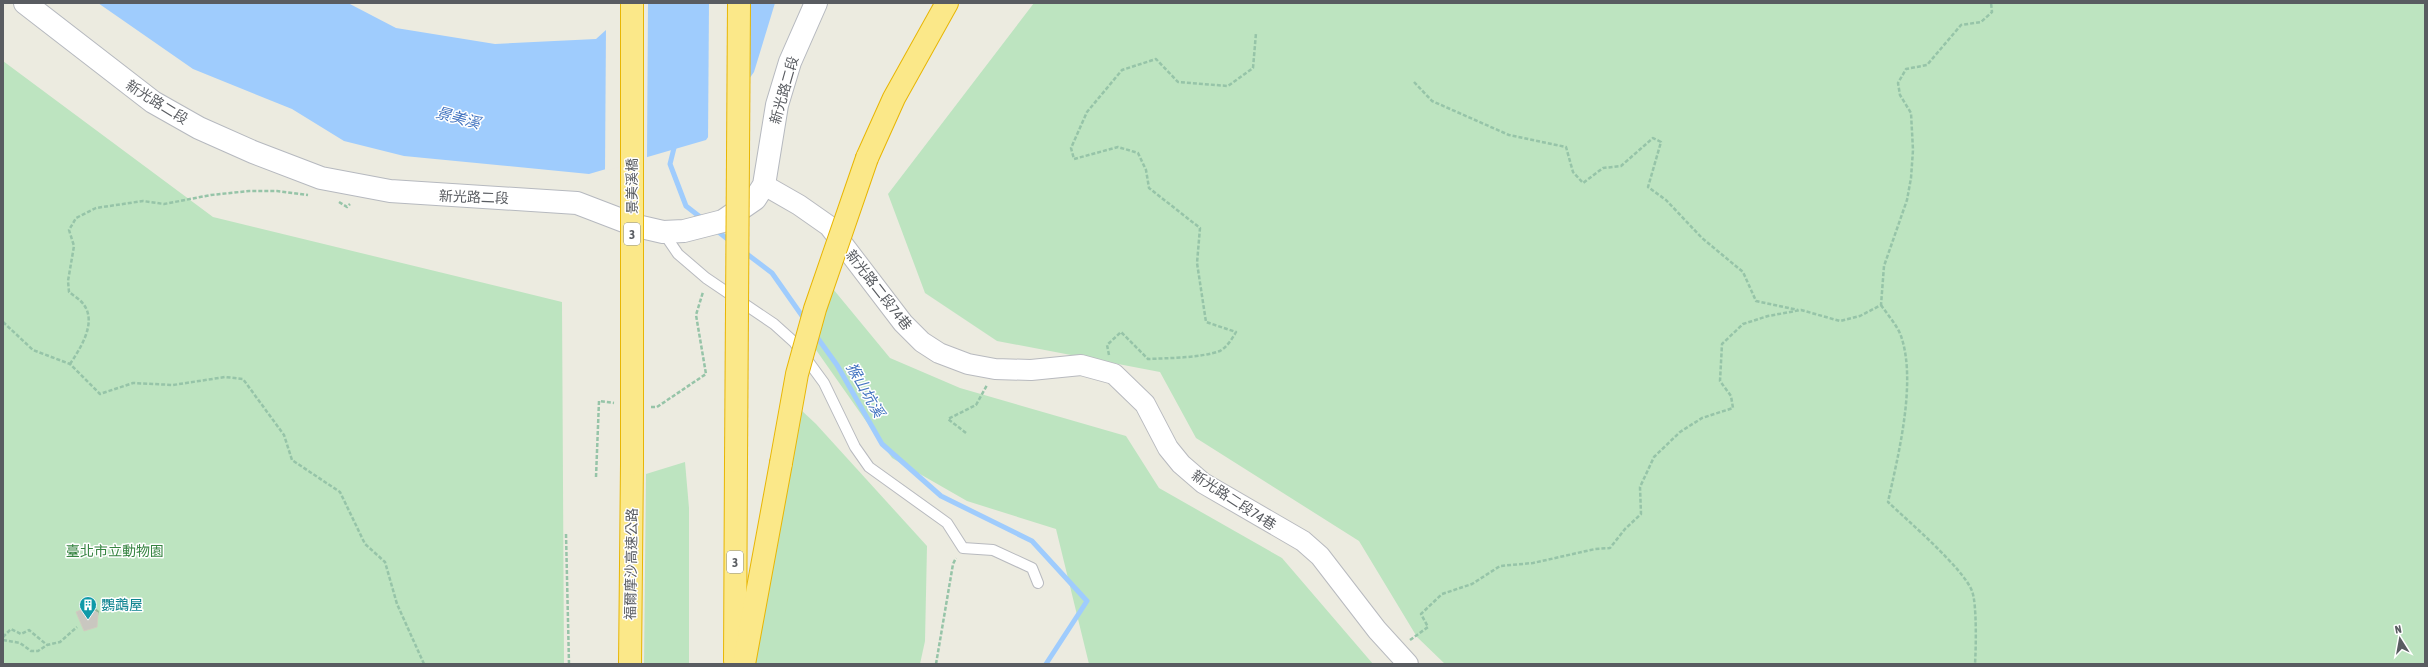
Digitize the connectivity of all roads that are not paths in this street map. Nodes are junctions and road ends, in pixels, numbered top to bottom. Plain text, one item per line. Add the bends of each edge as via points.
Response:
1 (25, 3) edge
2 (632, 3) edge
3 (739, 3) edge
4 (816, 3) edge
5 (946, 3) edge
6 (760, 192) junction
7 (673, 231) junction
8 (632, 464) joint
9 (1038, 583) dead end
10 (1402, 657) edge
11 (630, 664) edge
12 (734, 664) edge
13 (744, 664) edge

1 - 7 street, 新光路二段 via 153,102 198,128 321,178 435,196 576,203 637,226
2 - 8 highway, 景美溪橋 / 3, bridge
3 - 12 highway, 3, bridge
4 - 6 street, 新光路二段 via 793,55 777,105
5 - 13 highway, bridge via 894,98 867,158 815,309 797,374
6 - 7 street, 新光路二段 via 723,221
6 - 10 street, 新光路二段74巷 via 799,205 828,226 903,323 922,342 939,353 968,364 995,369 1031,370 1081,365 1114,374 1144,404 1168,448 1181,464 1203,483 1303,541 1320,556 1377,630
7 - 9 lane via 678,254 706,278 774,324 794,342 824,383 855,447 869,466 947,524 963,548 993,550 1032,568
8 - 11 highway, 福爾摩沙高速公路 / 3

